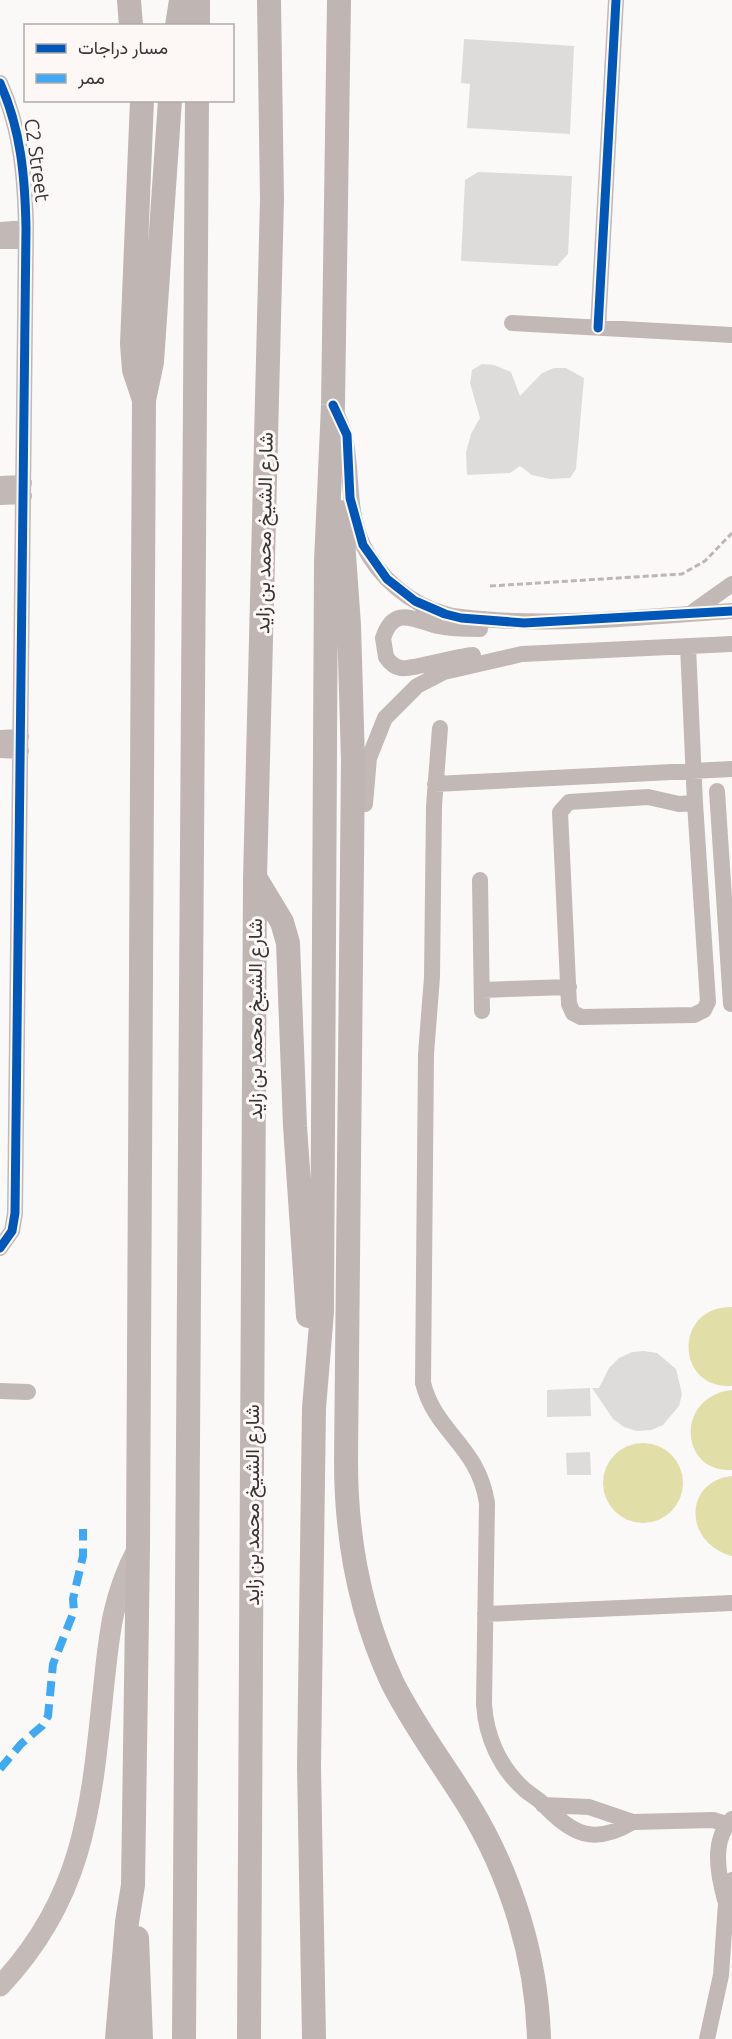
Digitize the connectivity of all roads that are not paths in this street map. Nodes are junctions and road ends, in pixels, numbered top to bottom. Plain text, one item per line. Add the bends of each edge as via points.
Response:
1 (129, 0) edge
2 (144, 0) edge
3 (181, 0) edge
4 (198, 0) edge
5 (269, 0) edge
6 (339, 0) edge
7 (616, 0) edge
8 (131, 24) edge
9 (144, 24) edge
10 (177, 24) edge
11 (198, 24) edge
12 (0, 82) edge
13 (137, 102) edge
14 (142, 102) edge
15 (170, 102) edge
16 (197, 102) edge
17 (140, 147) junction
18 (0, 230) edge
19 (26, 235) junction
20 (0, 241) edge
21 (512, 323) dead end
22 (598, 328) junction
23 (732, 335) edge
24 (144, 400) junction
25 (333, 405) junction
26 (331, 445) junction
27 (0, 484) edge
28 (24, 490) junction
29 (0, 496) edge
30 (732, 584) edge
31 (732, 611) edge
32 (689, 614) junction
33 (524, 623) junction
34 (732, 644) edge
35 (688, 646) junction
36 (522, 654) junction
37 (440, 728) dead end
38 (0, 738) edge
39 (21, 744) junction
40 (0, 750) edge
41 (732, 769) edge
42 (693, 771) junction
43 (435, 784) junction
44 (717, 791) dead end
45 (695, 802) junction
46 (352, 874) junction
47 (255, 879) junction
48 (480, 880) dead end
49 (730, 953) edge
50 (569, 987) junction
51 (482, 990) junction
52 (731, 1004) edge
53 (482, 1011) dead end
54 (0, 1248) edge
55 (0, 1391) edge
56 (28, 1392) dead end
57 (314, 1408) junction
58 (138, 1548) junction
59 (732, 1603) edge
60 (485, 1614) junction
61 (543, 1805) junction
62 (633, 1822) junction
63 (729, 1822) edge
64 (732, 1880) edge
65 (133, 1885) junction
66 (726, 1902) junction
67 (0, 1986) edge
68 (117, 2039) edge
69 (141, 2039) edge
70 (184, 2039) edge
71 (249, 2039) edge
72 (314, 2039) edge
73 (539, 2039) edge
74 (707, 2039) edge

1 - 8 highway
2 - 9 highway
3 - 10 highway
4 - 11 highway
5 - 47 highway, شارع الشيخ محمد بن زايد via 272,199
6 - 25 highway
7 - 22 street
12 - 19 street, C2 Street via 18,131 26,192
13 - 17 highway
14 - 17 highway
15 - 24 highway via 152,362
16 - 70 highway
17 - 24 highway via 132,357
18 - 19 street
19 - 20 street
19 - 28 street, C2 Street
21 - 22 street
22 - 23 street
24 - 58 highway
25 - 26 highway
25 - 33 street via 346,435 354,522 378,569 402,593 430,609 461,618
26 - 46 highway via 349,625
26 - 57 highway via 326,574 322,1312
27 - 28 street
28 - 29 street
28 - 39 street, C2 Street
30 - 32 street
31 - 32 street
32 - 33 street
33 - 36 street via 498,629 467,629 407,616 389,626 382,644 389,662 405,669 466,655
34 - 35 street
35 - 36 street
35 - 42 street
36 - 46 street via 444,672 417,686 394,706 378,731 369,758 364,843
37 - 43 street
38 - 39 street
39 - 40 street
39 - 54 street, C2 Street via 15,1213 12,1231
41 - 42 street
42 - 43 street
42 - 45 street
43 - 60 street via 432,978 426,1054 423,1383 434,1413 471,1455 485,1486
44 - 49 street
45 - 50 street via 679,804 640,797 576,801 563,806 560,819
45 - 50 street via 707,1007 694,1016 581,1017 571,1009
46 - 73 highway via 346,1481 353,1563 368,1624 392,1682 469,1807 498,1864 526,1943 537,1998
47 - 57 highway via 282,922 288,943 295,1126
47 - 71 highway, شارع الشيخ محمد بن زايد
48 - 51 street
49 - 52 street
50 - 51 street
51 - 53 street
55 - 56 street
57 - 72 highway via 309,1766
58 - 65 highway
58 - 67 main road via 113,1607 93,1789 78,1857 51,1919
59 - 60 street
60 - 61 street via 484,1704 488,1730 507,1770
61 - 62 street via 589,1807
61 - 62 street via 561,1823 584,1833 610,1832
62 - 63 street
63 - 66 street via 719,1848
64 - 66 street
65 - 68 highway
65 - 69 highway
66 - 74 street via 721,1975

